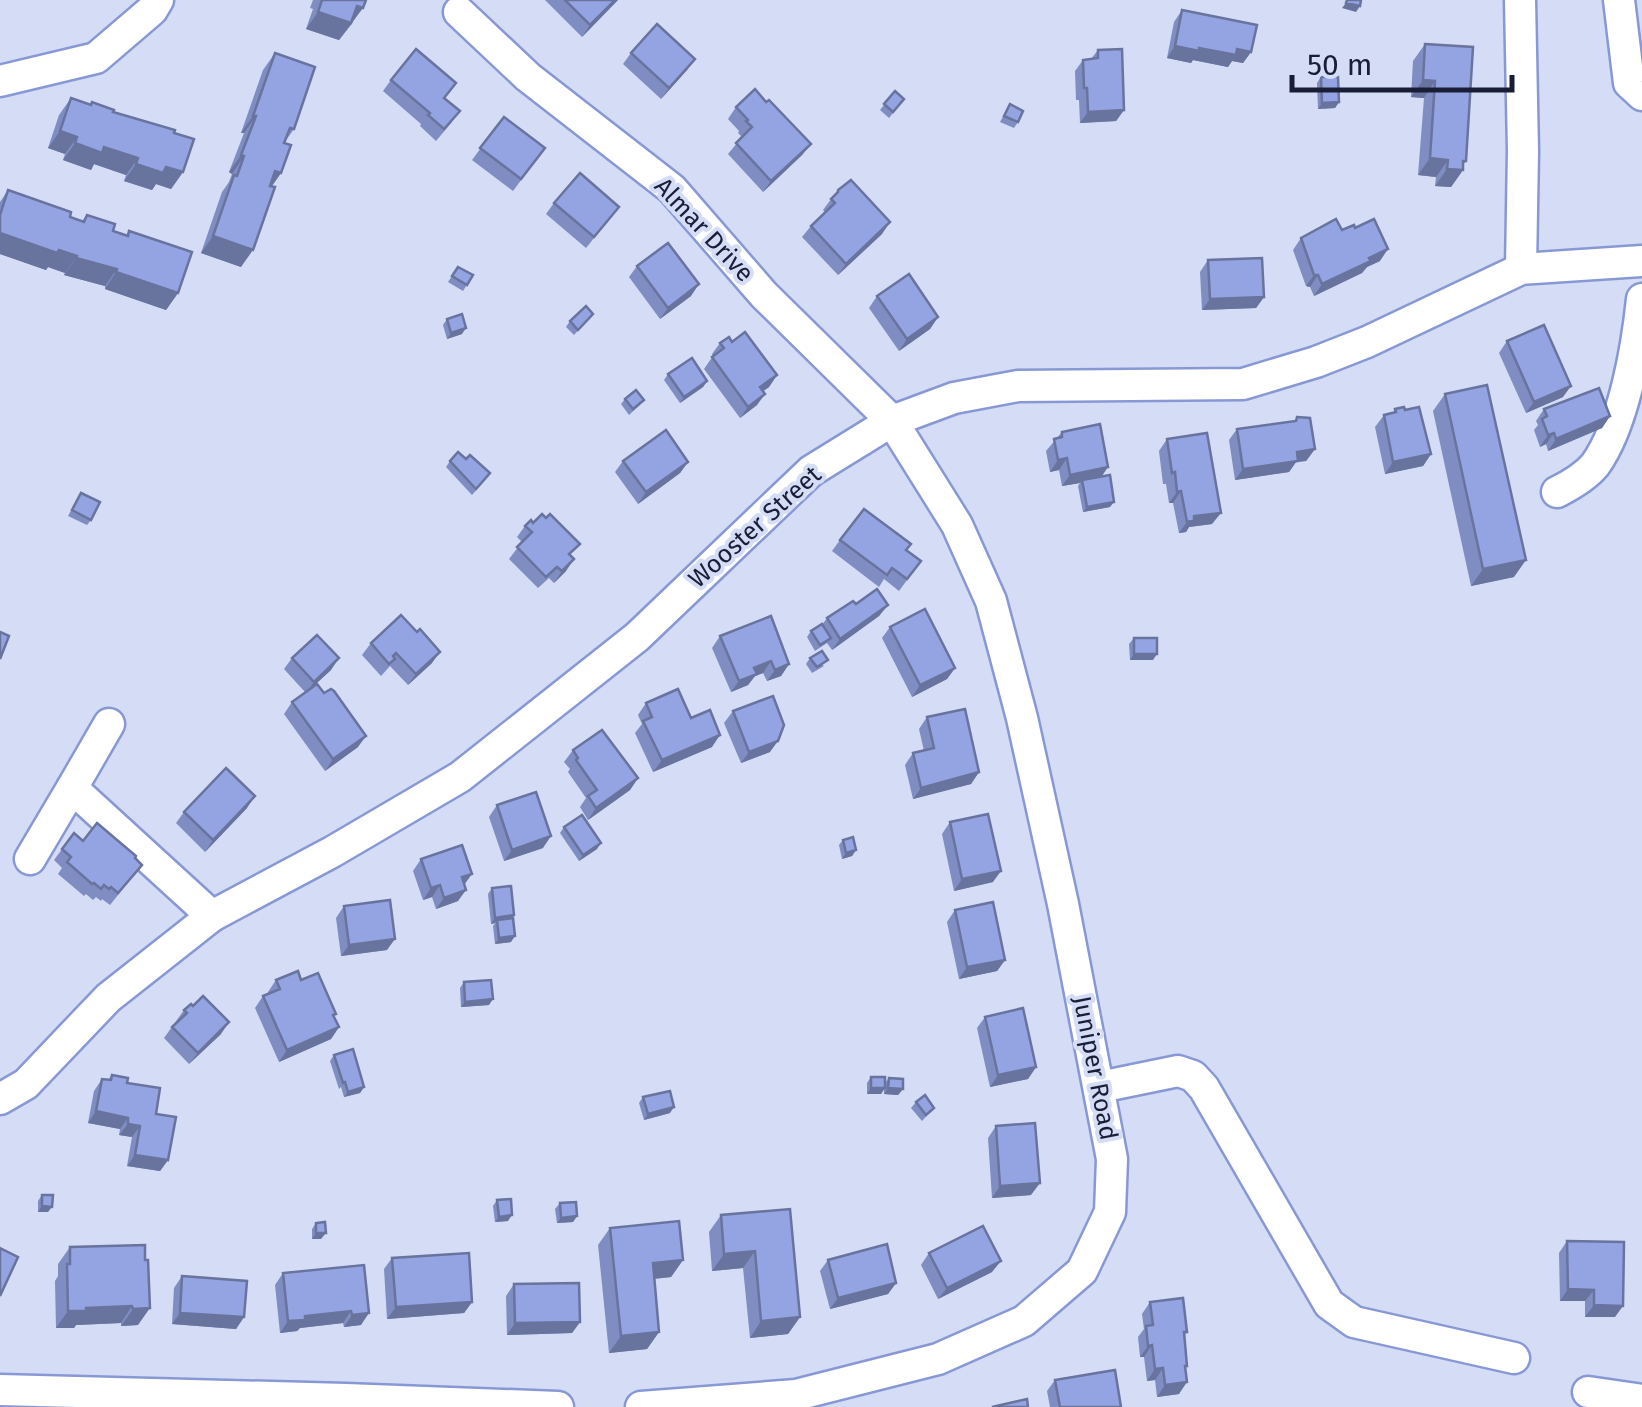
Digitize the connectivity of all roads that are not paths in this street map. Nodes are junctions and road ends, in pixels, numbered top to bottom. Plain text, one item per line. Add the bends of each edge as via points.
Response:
1 (158, 0) edge
2 (1520, 0) edge
3 (1619, 0) edge
4 (460, 12) dead end
5 (0, 81) edge
6 (1642, 95) edge
7 (1642, 262) edge
8 (1522, 268) junction
9 (1642, 299) edge
10 (892, 421) junction
11 (1557, 492) dead end
12 (109, 724) dead end
13 (72, 788) junction
14 (30, 860) dead end
15 (212, 916) junction
16 (1100, 1088) junction
17 (0, 1098) edge
18 (1514, 1358) dead end
19 (0, 1390) edge
20 (1588, 1392) dead end
21 (1642, 1400) edge
22 (558, 1407) edge
23 (640, 1407) edge

1 - 5 street via 96,58
2 - 8 street
3 - 6 street via 1629,83
4 - 10 street, Almar Drive via 528,76 672,190 764,295
7 - 8 street, Wooster Street
8 - 10 street, Wooster Street via 1367,342 1243,384 1018,386 954,398
9 - 11 street via 1610,441 1592,468
10 - 15 street, Wooster Street via 811,472 637,638 460,777
10 - 16 street, Juniper Road via 957,525 991,601 1064,904
12 - 13 street
13 - 14 street
13 - 15 street
15 - 17 street, Wooster Street via 108,998 26,1084
16 - 18 street via 1178,1072 1193,1076 1329,1304 1354,1322
16 - 23 street, Juniper Road via 1112,1159 1110,1212 1082,1271 1024,1322 938,1359 796,1395
19 - 22 street
20 - 21 street

